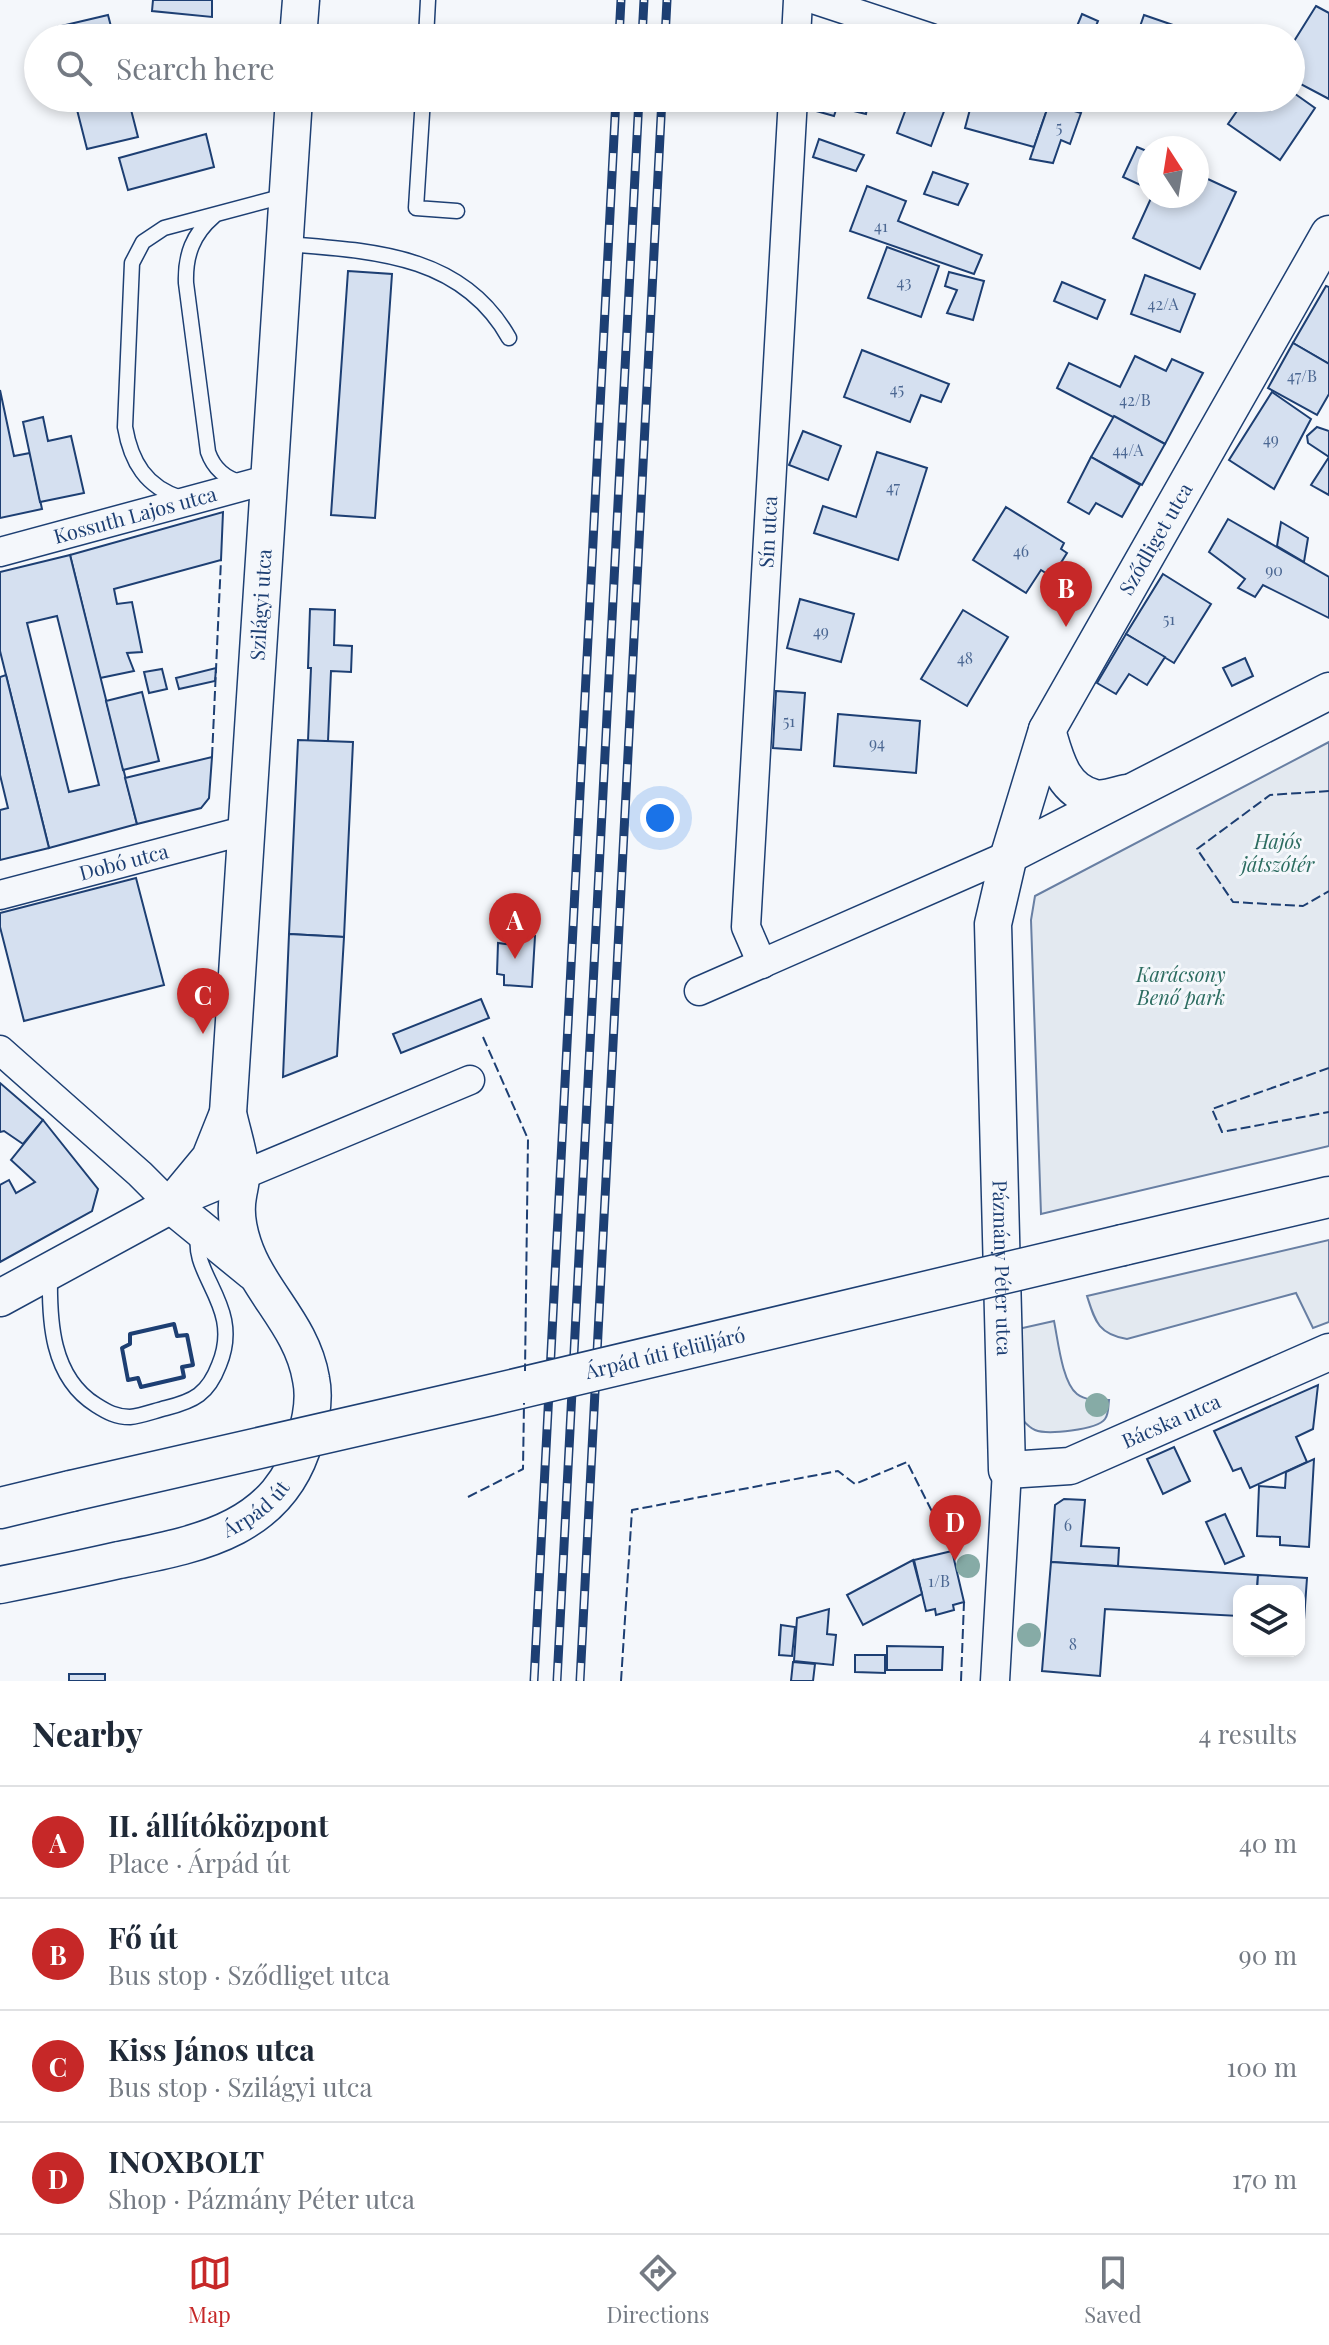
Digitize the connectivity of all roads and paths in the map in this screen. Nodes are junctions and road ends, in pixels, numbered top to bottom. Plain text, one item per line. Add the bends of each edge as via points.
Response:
1 (301, 0) edge
2 (428, 0) edge
3 (798, 0) edge
4 (816, 0) edge
5 (299, 24) edge
6 (427, 24) edge
7 (797, 24) edge
8 (889, 24) edge
9 (293, 112) edge
10 (422, 112) edge
11 (792, 112) edge
12 (289, 195) junction
13 (457, 211) dead end
14 (218, 213) junction
15 (1329, 234) edge
16 (285, 244) junction
17 (509, 338) dead end
18 (259, 482) junction
19 (189, 500) junction
20 (0, 552) edge
21 (1329, 691) edge
22 (1047, 730) junction
23 (1131, 792) junction
24 (247, 830) junction
25 (1009, 855) junction
26 (0, 895) edge
27 (762, 964) junction
28 (699, 991) dead end
29 (0, 1050) edge
30 (470, 1080) dead end
31 (228, 1113) junction
32 (241, 1174) junction
33 (1329, 1197) edge
34 (171, 1205) junction
35 (200, 1228) junction
36 (50, 1271) junction
37 (256, 1274) junction
38 (0, 1298) edge
39 (1329, 1352) edge
40 (1007, 1470) junction
41 (0, 1508) edge
42 (0, 1585) edge
43 (995, 1681) edge

1 - 5 street
2 - 6 lane
3 - 7 street
4 - 8 street
9 - 12 street, Szilágyi utca
10 - 13 lane via 416,208
11 - 27 street, Sín utca via 746,927
12 - 14 lane
12 - 16 street, Szilágyi utca
14 - 18 lane via 195,237 187,259 208,452 225,477
14 - 19 lane via 151,234 136,253 130,274 127,441 145,477
15 - 22 street, Sződliget utca
16 - 17 lane via 378,252 431,270 484,301
16 - 18 street, Szilágyi utca
18 - 19 street, Kossuth Lajos utca
18 - 24 street, Szilágyi utca
19 - 20 street, Kossuth Lajos utca
21 - 23 street
22 - 23 street via 1057,765 1074,789 1096,799
22 - 25 street, Sződliget utca
23 - 25 street
24 - 26 street, Dobó utca
24 - 31 street, Szilágyi utca
25 - 27 street
25 - 40 street, Pázmány Péter utca via 993,924
27 - 28 street
29 - 34 street
30 - 32 street
31 - 32 street, Szilágyi utca
31 - 34 street, Szilágyi utca via 210,1158
32 - 34 street
32 - 37 street, Árpád út via 238,1225
33 - 41 main road, Árpád úti felüljáró, bridge
34 - 35 street, Árpád út
34 - 36 street
35 - 36 lane via 195,1248 225,1313 226,1341 208,1388 189,1403 131,1417 111,1414 89,1401 57,1356
35 - 37 street, Árpád út
36 - 38 street
37 - 42 street, Árpád út via 304,1349 312,1381 311,1418 287,1481 252,1516 216,1537
39 - 40 street, Bácska utca via 1070,1466
40 - 43 street, Pázmány Péter utca

